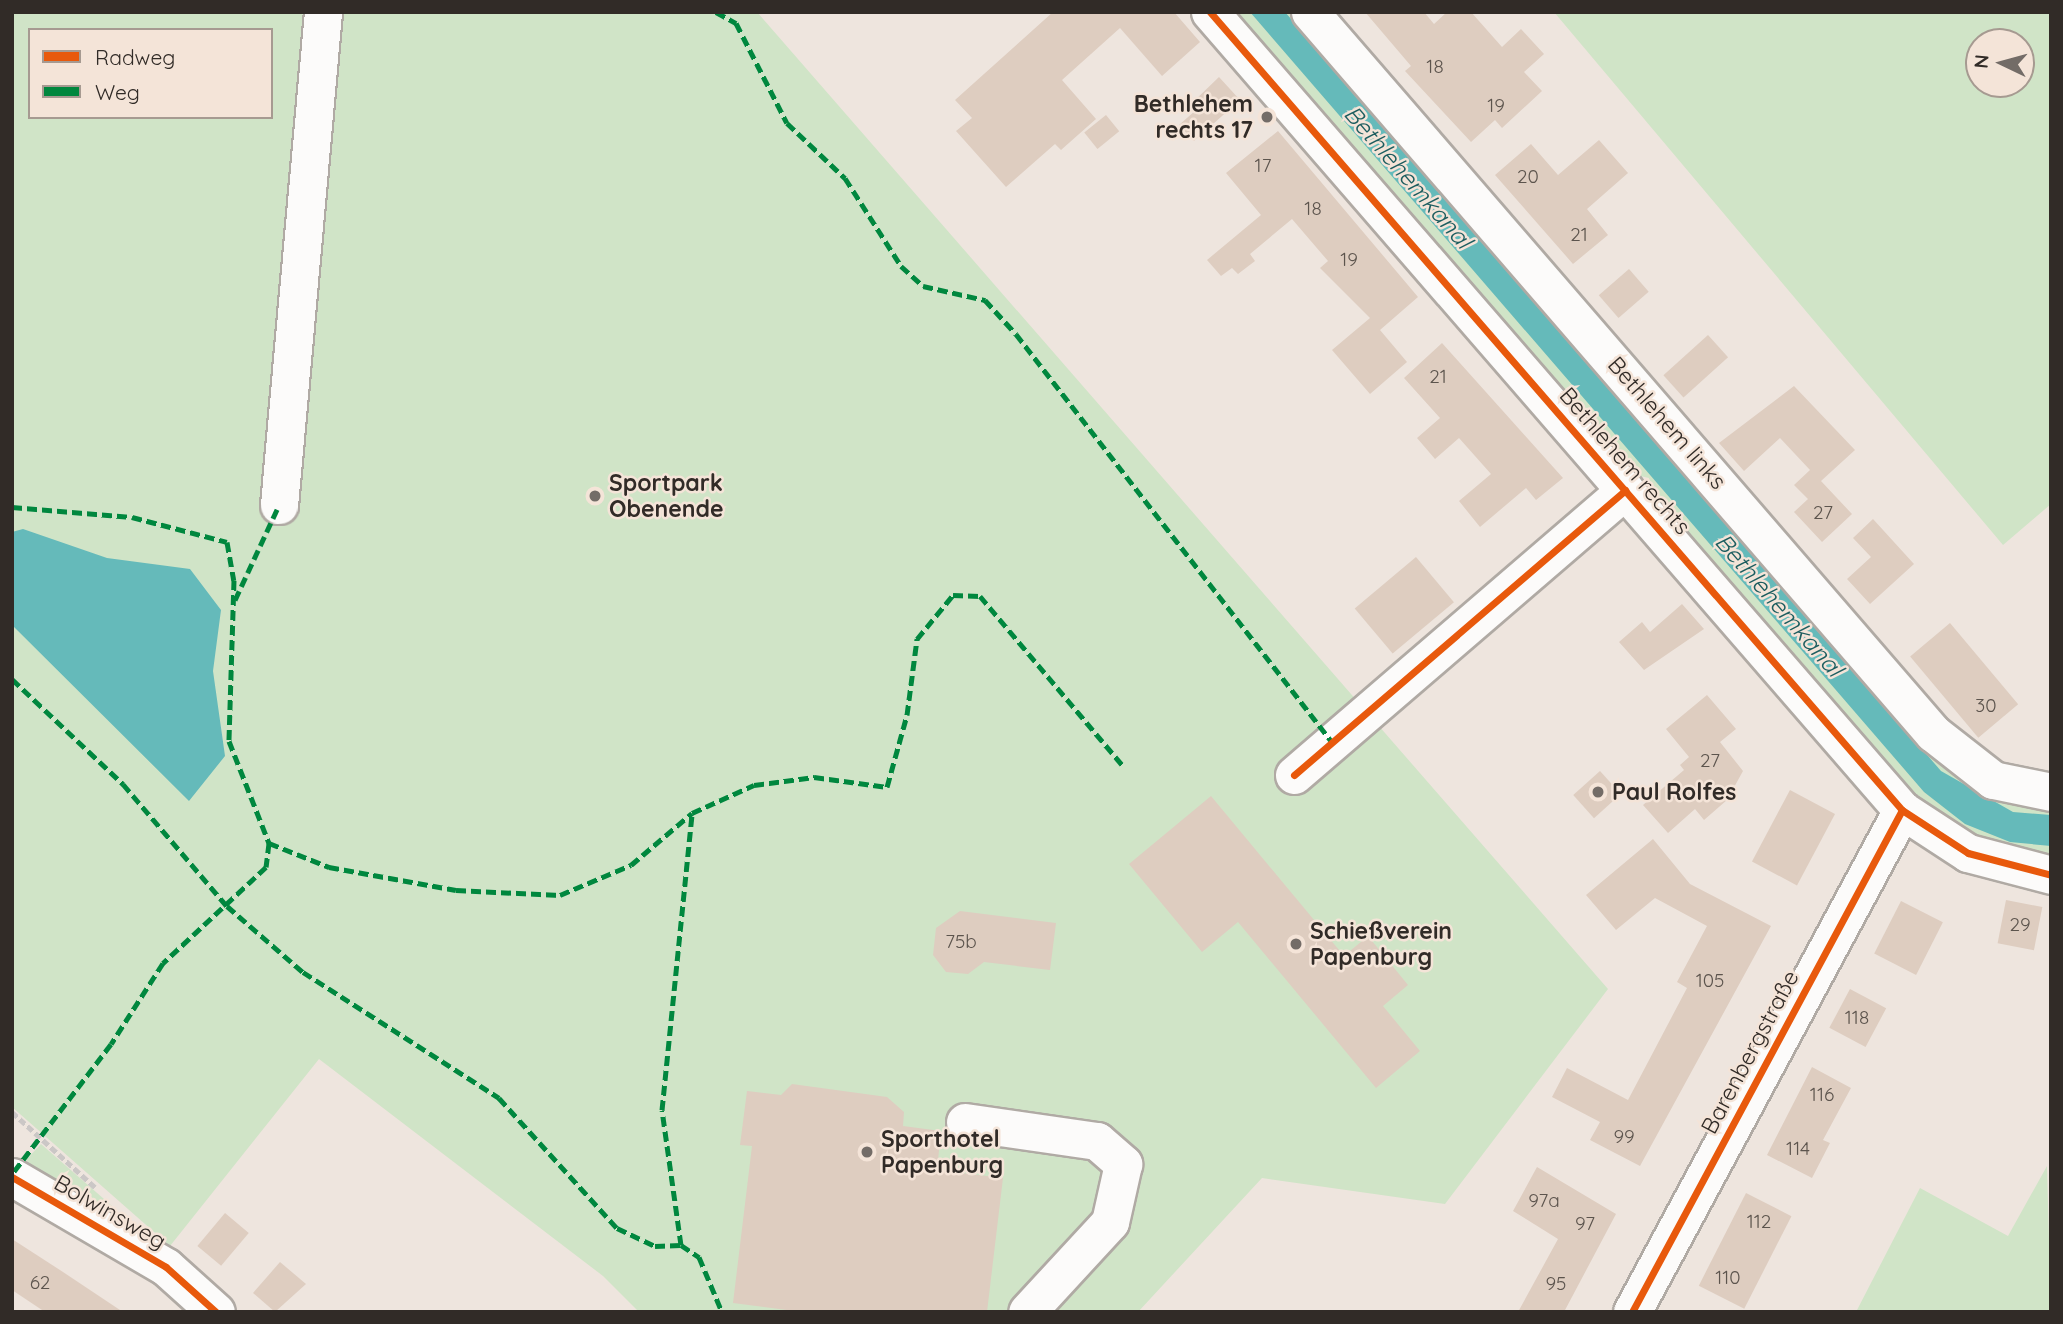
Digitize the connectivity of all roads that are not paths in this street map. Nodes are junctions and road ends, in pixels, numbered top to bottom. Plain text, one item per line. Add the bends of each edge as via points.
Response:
1 (323, 12) edge
2 (1210, 12) edge
3 (1310, 12) edge
4 (1625, 490) junction
5 (279, 505) dead end
6 (1294, 775) dead end
7 (2051, 792) edge
8 (1902, 810) junction
9 (2051, 875) edge
10 (965, 1122) dead end
11 (12, 1177) edge
12 (216, 1312) edge
13 (1027, 1312) edge
14 (1632, 1312) edge

1 - 5 street
2 - 4 street, Bethlehem rechts
3 - 7 street, Bethlehem links via 1933,733 1993,780
4 - 6 street
4 - 8 street, Bethlehem rechts
8 - 9 street, Bethlehem rechts via 1968,853
8 - 14 street, Barenbergstraße
10 - 13 street via 1097,1140 1123,1164 1110,1222
11 - 12 street, Bolwinsweg via 166,1267

